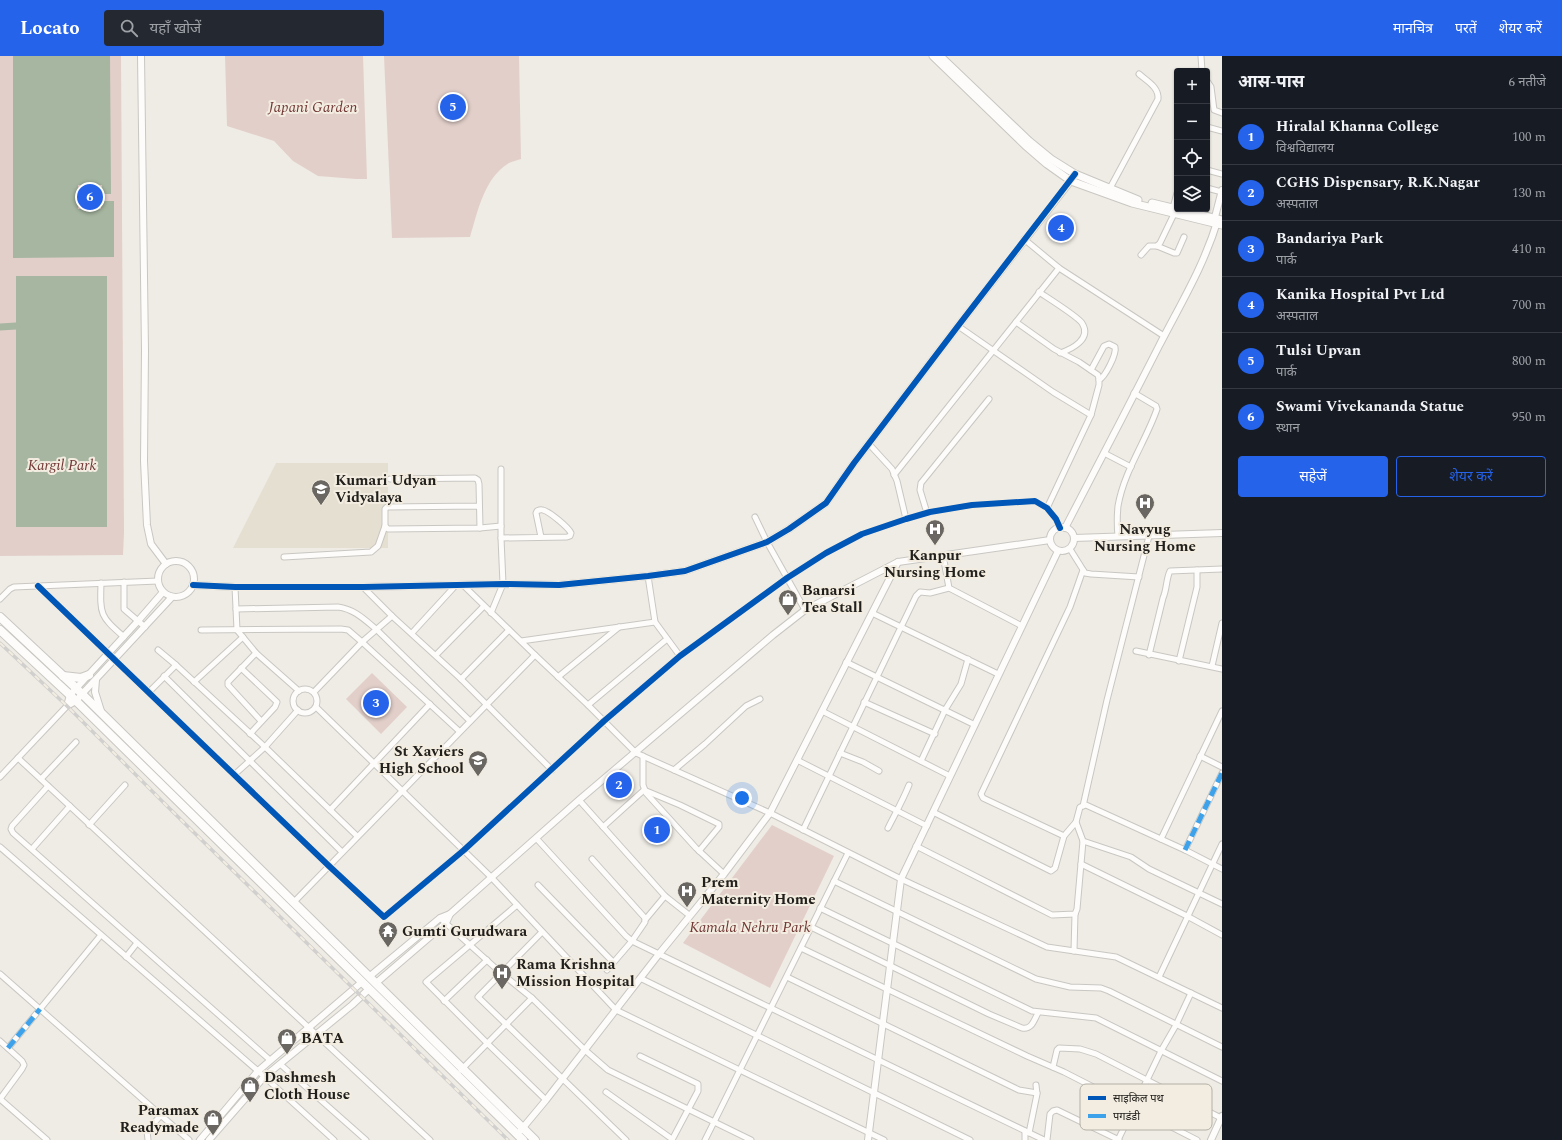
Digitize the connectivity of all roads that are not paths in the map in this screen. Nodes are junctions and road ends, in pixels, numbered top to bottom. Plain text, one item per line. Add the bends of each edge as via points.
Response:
1 (141, 56) edge
2 (933, 56) edge
3 (1201, 56) edge
4 (944, 59) edge
5 (1202, 68) edge
6 (1139, 74) dead end
7 (1210, 86) edge
8 (995, 112) junction
9 (1222, 113) edge
10 (1210, 128) edge
11 (1222, 131) edge
12 (1210, 171) edge
13 (1076, 174) junction
14 (1222, 174) edge
15 (1071, 181) junction
16 (1210, 189) edge
17 (1222, 191) edge
18 (1109, 192) junction
19 (1174, 206) edge
20 (1173, 211) junction
21 (1218, 222) edge
22 (1184, 237) dead end
23 (1024, 239) junction
24 (1157, 246) junction
25 (1141, 255) dead end
26 (1060, 268) junction
27 (1039, 292) junction
28 (1016, 322) junction
29 (958, 326) junction
30 (1164, 336) junction
31 (994, 350) junction
32 (1060, 353) junction
33 (1091, 370) junction
34 (1099, 380) junction
35 (1134, 393) junction
36 (989, 398) dead end
37 (1091, 415) junction
38 (869, 444) junction
39 (1104, 453) junction
40 (1131, 467) junction
41 (500, 468) dead end
42 (894, 476) junction
43 (390, 479) dead end
44 (479, 506) junction
45 (1047, 508) junction
46 (927, 513) junction
47 (755, 517) dead end
48 (906, 519) junction
49 (385, 526) junction
50 (501, 526) junction
51 (480, 528) junction
52 (1063, 528) junction
53 (1222, 533) edge
54 (1118, 536) junction
55 (1149, 536) junction
56 (541, 537) junction
57 (501, 538) junction
58 (1074, 538) junction
59 (1050, 540) junction
60 (767, 542) junction
61 (1070, 549) junction
62 (1058, 551) junction
63 (943, 555) junction
64 (284, 557) dead end
65 (898, 562) junction
66 (166, 564) junction
67 (1222, 568) edge
68 (1083, 570) junction
69 (1197, 570) junction
70 (648, 576) junction
71 (1139, 577) junction
72 (787, 578) junction
73 (158, 581) junction
74 (124, 582) junction
75 (101, 583) junction
76 (503, 584) junction
77 (193, 585) junction
78 (456, 585) junction
79 (463, 585) junction
80 (38, 586) junction
81 (235, 587) junction
82 (363, 587) junction
83 (949, 588) junction
84 (163, 592) junction
85 (172, 597) junction
86 (0, 599) edge
87 (484, 606) junction
88 (236, 609) junction
89 (805, 610) junction
90 (491, 613) junction
91 (872, 613) junction
92 (392, 616) junction
93 (0, 617) edge
94 (138, 621) junction
95 (655, 622) junction
96 (1222, 623) edge
97 (620, 626) junction
98 (1022, 626) junction
99 (145, 627) junction
100 (12, 628) junction
101 (902, 628) junction
102 (376, 629) junction
103 (201, 630) dead end
104 (238, 630) junction
105 (509, 630) junction
106 (3, 632) edge
107 (412, 633) junction
108 (124, 637) junction
109 (243, 637) junction
110 (667, 639) junction
111 (521, 641) junction
112 (362, 642) junction
113 (158, 650) dead end
114 (1136, 651) dead end
115 (256, 653) junction
116 (108, 655) junction
117 (436, 655) junction
118 (535, 655) junction
119 (1149, 655) junction
120 (680, 656) junction
121 (968, 660) junction
122 (114, 661) junction
123 (1179, 661) junction
124 (846, 662) junction
125 (176, 665) junction
126 (1212, 666) junction
127 (241, 668) junction
128 (1222, 669) edge
129 (998, 674) junction
130 (89, 675) junction
131 (62, 676) junction
132 (164, 676) junction
133 (877, 676) junction
134 (558, 677) junction
135 (461, 678) junction
136 (96, 680) junction
137 (194, 682) junction
138 (76, 688) junction
139 (299, 691) junction
140 (149, 692) junction
141 (314, 692) junction
142 (82, 694) junction
143 (73, 698) junction
144 (760, 699) dead end
145 (864, 702) junction
146 (430, 704) junction
147 (588, 705) junction
148 (67, 706) joint
149 (487, 706) junction
150 (316, 707) junction
151 (298, 710) junction
152 (945, 710) junction
153 (1222, 711) edge
154 (822, 712) junction
155 (102, 714) junction
156 (261, 721) junction
157 (470, 721) junction
158 (604, 721) junction
159 (975, 725) junction
160 (852, 727) junction
161 (459, 731) junction
162 (250, 734) junction
163 (935, 734) junction
164 (76, 742) dead end
165 (265, 747) junction
166 (636, 753) junction
167 (840, 753) junction
168 (643, 756) junction
169 (1200, 756) junction
170 (18, 758) junction
171 (250, 760) junction
172 (797, 760) junction
173 (921, 761) junction
174 (374, 763) junction
175 (1222, 767) edge
176 (552, 770) junction
177 (674, 770) junction
178 (879, 771) dead end
179 (1222, 773) edge
180 (234, 775) junction
181 (828, 776) junction
182 (950, 776) junction
183 (0, 777) edge
184 (41, 779) junction
185 (125, 785) dead end
186 (909, 785) dead end
187 (48, 786) junction
188 (644, 790) junction
189 (403, 791) junction
190 (579, 800) junction
191 (70, 806) junction
192 (1084, 806) junction
193 (330, 810) junction
194 (896, 811) junction
195 (933, 812) junction
196 (770, 813) junction
197 (1076, 822) junction
198 (89, 825) junction
199 (927, 826) junction
200 (603, 827) junction
201 (888, 828) dead end
202 (803, 830) junction
203 (357, 836) junction
204 (1064, 836) junction
205 (536, 838) junction
206 (1161, 839) junction
207 (1083, 841) junction
208 (226, 843) junction
209 (1222, 844) edge
210 (916, 846) junction
211 (0, 847) edge
212 (32, 849) junction
213 (464, 850) junction
214 (1185, 850) junction
215 (699, 851) junction
216 (342, 852) junction
217 (848, 853) junction
218 (592, 859) dead end
219 (1081, 864) junction
220 (1213, 865) junction
221 (329, 866) junction
222 (1222, 869) edge
223 (724, 874) junction
224 (491, 877) junction
225 (901, 879) junction
226 (834, 881) junction
227 (538, 885) dead end
228 (1199, 892) junction
229 (665, 896) junction
230 (294, 902) junction
231 (1222, 904) edge
232 (517, 905) junction
233 (820, 908) junction
234 (897, 912) junction
235 (450, 914) junction
236 (1075, 914) junction
237 (689, 915) junction
238 (1187, 916) junction
239 (440, 918) junction
240 (645, 920) junction
241 (446, 923) junction
242 (811, 927) junction
243 (542, 932) junction
244 (101, 935) junction
245 (1222, 935) edge
246 (632, 941) junction
247 (137, 943) junction
248 (470, 944) junction
249 (892, 944) junction
250 (801, 948) junction
251 (1074, 951) junction
252 (659, 954) junction
253 (126, 956) junction
254 (487, 960) junction
255 (613, 962) junction
256 (890, 966) junction
257 (607, 970) dead end
258 (501, 973) junction
259 (0, 974) edge
260 (370, 976) junction
261 (787, 977) junction
262 (1159, 977) junction
263 (640, 978) junction
264 (362, 982) junction
265 (376, 983) junction
266 (370, 989) junction
267 (887, 989) junction
268 (1191, 993) junction
269 (532, 998) junction
270 (444, 1000) junction
271 (771, 1008) junction
272 (1222, 1008) edge
273 (40, 1010) junction
274 (616, 1010) junction
275 (1038, 1013) junction
276 (883, 1024) junction
277 (1176, 1025) junction
278 (506, 1026) junction
279 (308, 1029) junction
280 (316, 1035) junction
281 (757, 1036) junction
282 (0, 1041) edge
283 (488, 1044) junction
284 (1222, 1047) edge
285 (8, 1048) junction
286 (585, 1050) junction
287 (1161, 1051) junction
288 (640, 1056) dead end
289 (270, 1060) junction
290 (878, 1060) junction
291 (280, 1064) junction
292 (1053, 1068) junction
293 (740, 1070) junction
294 (258, 1071) junction
295 (459, 1072) junction
296 (264, 1077) junction
297 (562, 1080) junction
298 (1147, 1080) junction
299 (1222, 1081) edge
300 (1086, 1084) edge
301 (1145, 1084) edge
302 (1155, 1084) edge
303 (1036, 1085) dead end
304 (606, 1092) dead end
305 (873, 1092) junction
306 (1037, 1093) junction
307 (0, 1099) edge
308 (546, 1100) junction
309 (688, 1109) junction
310 (1212, 1112) edge
311 (161, 1115) junction
312 (1222, 1117) edge
313 (713, 1121) junction
314 (1080, 1121) edge
315 (1098, 1130) edge
316 (1123, 1130) edge
317 (1178, 1130) edge
318 (1027, 1132) junction
319 (869, 1133) junction
320 (521, 1134) edge
321 (47, 1140) edge
322 (148, 1140) edge
323 (189, 1140) edge
324 (200, 1140) edge
325 (209, 1140) edge
326 (334, 1140) edge
327 (366, 1140) edge
328 (430, 1140) edge
329 (535, 1140) edge
330 (626, 1140) edge
331 (672, 1140) edge
332 (705, 1140) edge
333 (751, 1140) edge
334 (868, 1140) edge
335 (884, 1140) edge
336 (970, 1140) edge
337 (1025, 1140) edge
338 (1045, 1140) edge
339 (1118, 1140) edge
340 (1197, 1140) edge
341 (1211, 1140) edge

1 - 66 street via 144,461 147,525 151,544
2 - 4 main road
3 - 5 street
4 - 8 main road
6 - 18 street via 1157,89 1158,99
7 - 9 street via 1214,110
8 - 13 main road via 1051,159
8 - 15 main road via 1047,164
10 - 11 street
12 - 14 street
13 - 15 street
13 - 18 main road
15 - 18 main road
15 - 23 street
16 - 17 street
17 - 21 street
18 - 20 main road via 1132,203
19 - 20 street
20 - 21 main road
20 - 24 street
21 - 30 street via 1195,279
22 - 24 street via 1178,253
23 - 26 street
23 - 29 street
24 - 25 street via 1149,246
26 - 27 street
26 - 30 street
27 - 28 street
27 - 32 street via 1084,327 1084,334 1078,344
28 - 31 street
28 - 32 street
29 - 31 street
29 - 38 street
30 - 35 street
31 - 37 street via 1053,392
31 - 42 street
32 - 33 street
33 - 34 street via 1098,375
33 - 34 street via 1104,346 1109,344 1115,347 1116,353 1103,378
34 - 37 street
35 - 39 street
35 - 40 street via 1157,409
36 - 46 street via 921,483 920,490
37 - 45 street
38 - 42 street via 889,464
38 - 60 street via 826,503 789,530
39 - 40 street
39 - 52 street
40 - 54 street via 1117,513
41 - 50 street
42 - 48 street
43 - 44 street via 475,478 479,484
44 - 49 street via 390,506 385,509
44 - 51 street
45 - 46 street via 1035,501 972,505
45 - 52 street
46 - 48 street
47 - 60 street
48 - 72 street via 862,534
49 - 51 street via 388,529
49 - 64 street via 378,546 371,552
50 - 51 street
50 - 57 street
52 - 58 street via 1072,531
52 - 59 street via 1055,530
53 - 55 street
54 - 55 street
54 - 58 street
55 - 71 street
56 - 56 street via 567,537 571,533 557,520 539,510 536,514
56 - 57 street
57 - 76 street
58 - 61 street via 1074,544
59 - 62 street
59 - 63 street
60 - 70 street via 685,571
60 - 72 street
61 - 62 street
61 - 68 street
62 - 98 street
63 - 65 street
63 - 83 street
65 - 89 street
65 - 91 street
66 - 73 street via 160,571
66 - 77 street via 178,562 189,567 193,572
67 - 69 street
68 - 71 street via 1091,574
68 - 204 street via 1070,607 981,794 983,798
69 - 119 street via 1174,570 1169,573
69 - 123 street via 1197,587
70 - 76 street via 559,585
70 - 95 street
71 - 192 street via 1107,700
72 - 89 street
72 - 120 street
73 - 74 street
73 - 84 street
74 - 75 street
74 - 94 street via 124,609
75 - 80 street
75 - 108 street via 102,615
76 - 79 street
76 - 90 street
77 - 81 street
77 - 85 street via 183,596
78 - 79 street
78 - 82 street
78 - 107 street
79 - 87 street
80 - 86 street via 10,589
80 - 116 street
81 - 82 street
81 - 88 street
82 - 92 street
83 - 98 street
83 - 101 street via 918,593
84 - 85 street
84 - 94 street
85 - 99 street
87 - 90 street
87 - 117 street
88 - 102 street via 338,607 355,612
88 - 104 street
89 - 166 street via 773,634
90 - 105 street
91 - 101 street
91 - 124 street
92 - 102 street
92 - 107 street
93 - 100 highway
94 - 99 street
94 - 108 street
95 - 97 street
95 - 110 street
96 - 126 street
97 - 111 street
97 - 134 street
98 - 129 street
99 - 122 street
100 - 106 highway
100 - 131 highway
101 - 121 street
101 - 133 street
102 - 112 street
102 - 157 street
103 - 104 street
104 - 109 street
104 - 112 street via 341,629 348,630
105 - 111 street
105 - 135 street
106 - 143 highway
107 - 117 street
108 - 116 street
109 - 115 street
109 - 137 street
110 - 120 street
110 - 147 street
111 - 118 street
112 - 141 street
112 - 146 street
113 - 125 street
114 - 119 street
115 - 127 street
115 - 139 street
116 - 122 street
116 - 130 street
117 - 135 street
118 - 134 street
118 - 149 street
119 - 123 street
120 - 158 street
121 - 129 street
121 - 152 street via 961,684
122 - 136 street
122 - 140 street
123 - 126 street
124 - 133 street
124 - 154 street
125 - 132 street
125 - 137 street
126 - 128 street
127 - 156 street via 228,682 228,686
127 - 156 street via 276,701 275,707
129 - 159 street
130 - 131 highway via 81,678
130 - 138 street
131 - 138 highway
132 - 140 street
132 - 171 street
133 - 145 street
133 - 152 street
134 - 147 street
135 - 149 street
136 - 142 street
136 - 155 street via 96,698
137 - 162 street
138 - 142 highway
138 - 143 street
139 - 141 street via 304,689
139 - 151 street via 294,700 294,706
140 - 180 street
141 - 150 street via 317,699
142 - 143 street
142 - 155 highway
143 - 148 street
143 - 208 highway
144 - 177 street via 746,706
145 - 160 street
145 - 163 street
146 - 161 street
146 - 174 street
147 - 158 street
148 - 170 street
149 - 157 street
149 - 176 street
150 - 151 street via 311,712 304,713
150 - 174 street
151 - 165 street
152 - 159 street
152 - 163 street
153 - 169 street
154 - 160 street
154 - 172 street
155 - 208 highway
156 - 162 street
157 - 161 street
158 - 166 street
158 - 176 street
159 - 182 street
160 - 167 street
160 - 173 street
161 - 189 street
162 - 165 street
163 - 173 street
164 - 184 street
165 - 171 street
165 - 193 street
166 - 168 street
166 - 190 street
167 - 178 street
167 - 181 street
168 - 177 street
168 - 188 street
169 - 175 street
169 - 206 street
170 - 183 street
170 - 184 street
171 - 180 street
171 - 216 street
172 - 181 street
172 - 196 street
173 - 182 street
174 - 189 street
174 - 193 street
176 - 213 street
177 - 196 street
179 - 214 street
180 - 221 street
181 - 194 street
181 - 202 street
182 - 195 street
184 - 187 street
185 - 198 street
186 - 194 street
187 - 191 street
187 - 212 street via 11,828
188 - 200 street
188 - 215 street
188 - 215 street via 719,824 720,827
189 - 203 street
189 - 213 street
190 - 200 street
190 - 205 street
191 - 198 street
191 - 212 street
192 - 197 street via 1078,810
192 - 206 street via 1090,806
193 - 203 street
194 - 199 street
194 - 201 street
195 - 199 street
195 - 204 street via 1051,871 1055,868
196 - 202 street
196 - 223 street
197 - 204 street
197 - 207 street
198 - 279 street
199 - 210 street
200 - 229 street
202 - 217 street
203 - 216 street
205 - 224 street
205 - 246 street
206 - 214 street
207 - 219 street
207 - 228 street via 1132,857 1149,869
208 - 230 highway
208 - 264 highway
209 - 220 street
210 - 225 street
210 - 236 street via 1052,915
211 - 244 street
212 - 247 street
213 - 221 street via 384,917
213 - 224 street
214 - 220 street
215 - 223 street
216 - 221 street
217 - 225 street
217 - 226 street
218 - 240 street
219 - 236 street
219 - 238 street
220 - 222 street
220 - 228 street
221 - 230 street
223 - 237 street
224 - 232 street
224 - 235 street
225 - 234 street
225 - 251 street via 1047,947
226 - 233 street
226 - 234 street
227 - 255 street
228 - 231 street
228 - 238 street
229 - 237 street
229 - 240 street
230 - 260 highway
232 - 243 street
232 - 248 street
233 - 242 street
233 - 249 street
234 - 249 street
234 - 277 street via 1036,979 1070,987 1101,988
235 - 239 street
235 - 241 street
236 - 251 street
237 - 252 street
238 - 245 street
238 - 262 street
239 - 241 street
239 - 260 street
240 - 246 street
241 - 248 street
241 - 265 street
242 - 250 street
242 - 256 street
243 - 258 street
243 - 274 street
244 - 253 street
244 - 273 street
246 - 252 street
246 - 255 street
247 - 253 street
247 - 289 street
248 - 254 street
248 - 270 street via 426,982
249 - 256 street
249 - 275 street
250 - 261 street
250 - 267 street
251 - 262 street via 1116,957
252 - 263 street
252 - 271 street
253 - 294 street
254 - 258 street
254 - 270 street
255 - 257 street
256 - 267 street
256 - 275 street via 1022,1028 1030,1027
258 - 269 street
258 - 278 street via 478,997
259 - 273 street
260 - 265 highway
261 - 271 street
261 - 276 street
262 - 268 street
263 - 274 street
263 - 281 street
264 - 266 highway
264 - 279 street
265 - 295 highway
266 - 280 street
266 - 295 highway
267 - 276 street
267 - 292 street
268 - 272 street
268 - 277 street
269 - 278 street
269 - 286 street
270 - 283 street
271 - 281 street
271 - 290 street
273 - 285 street
273 - 311 street
274 - 286 street
274 - 293 street
275 - 287 street via 1096,1018
276 - 290 street
276 - 306 street via 1019,1090
277 - 284 street
277 - 287 street
278 - 283 street
278 - 297 street
279 - 280 street
279 - 289 street
280 - 291 street
280 - 328 street
281 - 293 street
281 - 305 street
282 - 285 street
283 - 295 street
283 - 308 street
285 - 307 street via 22,1061 24,1067
286 - 297 street
286 - 309 street via 608,1070
287 - 298 street
287 - 299 street
288 - 309 street via 698,1084 698,1091
289 - 294 street
290 - 305 street
290 - 318 street
291 - 296 street
291 - 327 street
292 - 298 street via 1059,1048 1080,1049 1096,1054
292 - 300 street
293 - 313 street
293 - 319 street
294 - 296 street
294 - 324 street
295 - 320 highway
296 - 325 street
296 - 326 street
297 - 308 street
297 - 330 street
298 - 301 street
298 - 302 street
303 - 306 street
304 - 331 street
305 - 319 street
305 - 336 street
306 - 318 street
307 - 321 street
308 - 320 street
309 - 313 street
309 - 331 street
310 - 312 street
311 - 322 street via 147,1131
311 - 323 street
312 - 341 street
313 - 332 street
313 - 333 street
314 - 338 street via 1057,1110 1053,1111 1050,1114
315 - 339 street
316 - 339 street
317 - 340 street
318 - 337 street
318 - 338 street
319 - 334 street
319 - 335 street
320 - 329 highway

